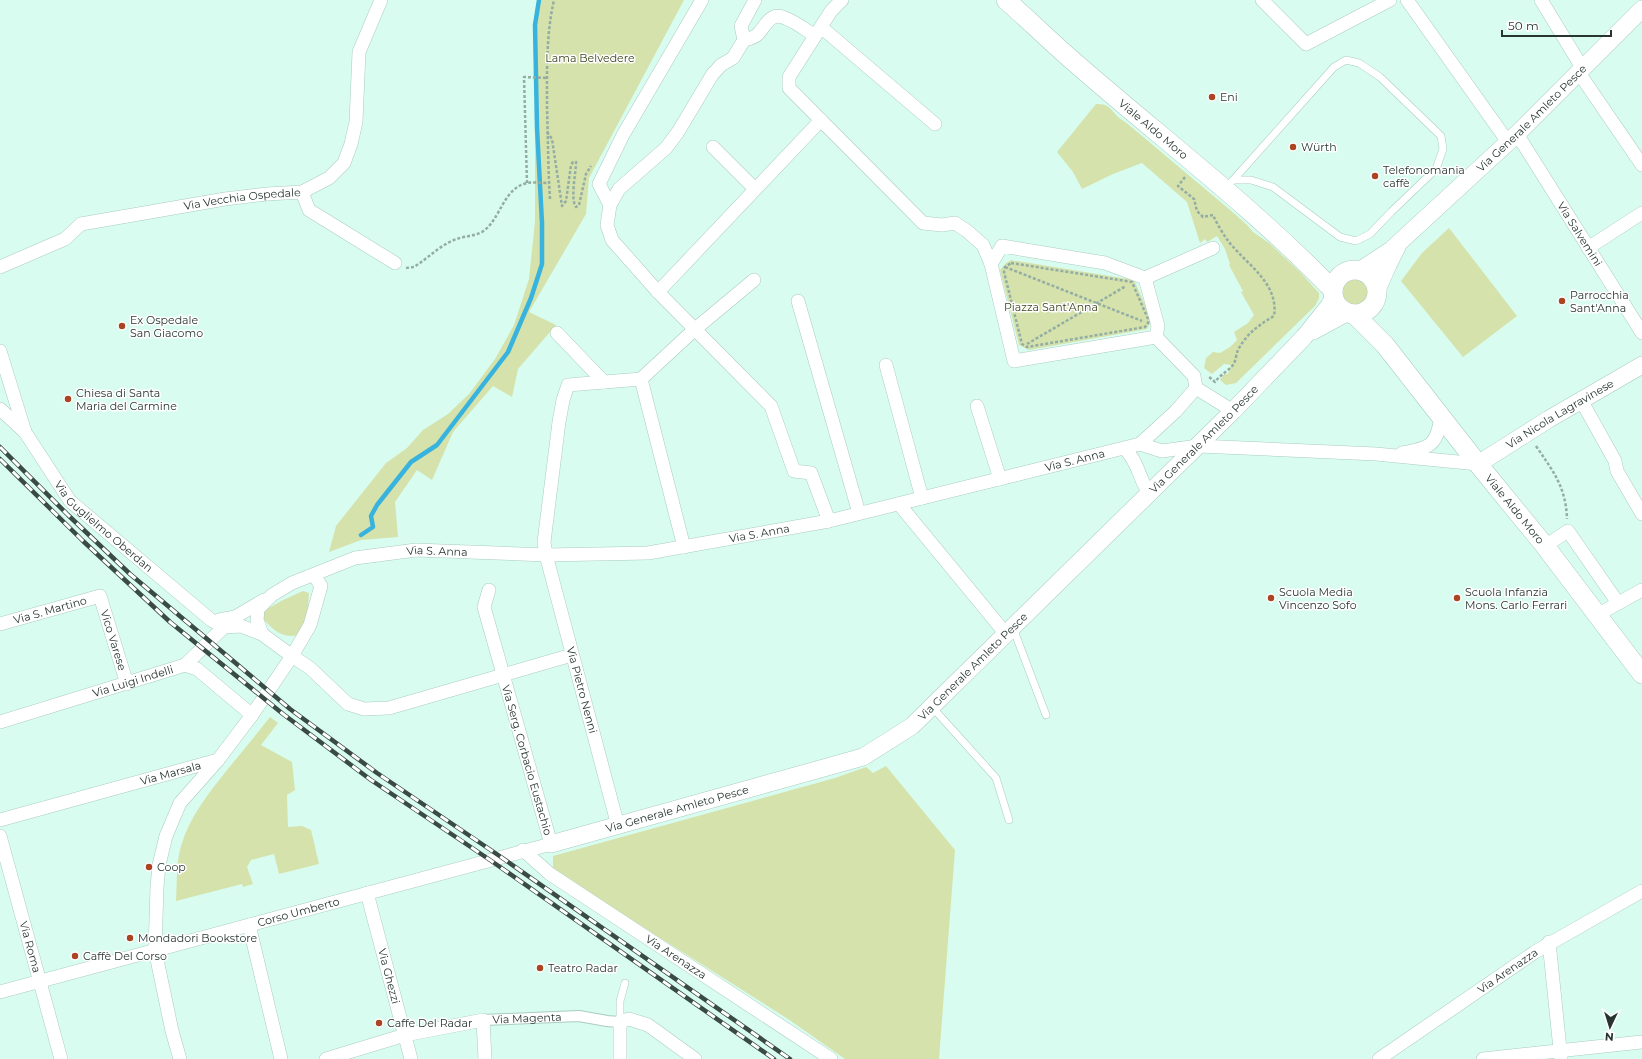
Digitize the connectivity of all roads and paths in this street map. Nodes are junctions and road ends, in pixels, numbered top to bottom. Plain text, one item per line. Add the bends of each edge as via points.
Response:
1 (381, 0) edge
2 (554, 0) edge
3 (702, 0) edge
4 (755, 0) edge
5 (842, 0) edge
6 (1006, 0) edge
7 (1262, 0) edge
8 (1390, 0) edge
9 (1407, 0) edge
10 (1542, 0) edge
11 (1642, 10) edge
12 (818, 32) junction
13 (744, 40) junction
14 (1581, 71) junction
15 (547, 78) junction
16 (821, 120) junction
17 (935, 124) dead end
18 (547, 132) junction
19 (1513, 138) junction
20 (713, 147) dead end
21 (593, 163) dead end
22 (1197, 164) junction
23 (1642, 165) edge
24 (527, 183) junction
25 (549, 183) junction
26 (1229, 184) junction
27 (755, 189) junction
28 (302, 192) junction
29 (550, 199) dead end
30 (610, 205) junction
31 (1642, 212) edge
32 (1402, 240) junction
33 (1213, 248) dead end
34 (1588, 248) junction
35 (1302, 257) junction
36 (394, 264) joint
37 (991, 264) junction
38 (0, 267) edge
39 (1005, 267) junction
40 (1355, 270) junction
41 (1145, 278) junction
42 (754, 280) dead end
43 (1132, 282) junction
44 (658, 292) junction
45 (1333, 293) junction
46 (1376, 294) junction
47 (798, 301) dead end
48 (1097, 303) junction
49 (1351, 313) junction
50 (1148, 323) junction
51 (694, 330) junction
52 (557, 333) dead end
53 (1642, 333) edge
54 (1156, 337) junction
55 (1304, 337) junction
56 (1385, 345) junction
57 (1025, 346) junction
58 (0, 351) edge
59 (886, 365) dead end
60 (1642, 366) edge
61 (641, 379) junction
62 (604, 382) junction
63 (1195, 382) junction
64 (1581, 400) junction
65 (977, 406) dead end
66 (0, 410) edge
67 (1233, 412) junction
68 (1441, 416) junction
69 (25, 432) junction
70 (1527, 433) junction
71 (1140, 444) junction
72 (1198, 446) junction
73 (1125, 449) junction
74 (1376, 454) junction
75 (1478, 464) junction
76 (1000, 479) junction
77 (1149, 493) junction
78 (922, 498) junction
79 (899, 504) junction
80 (859, 513) junction
81 (1642, 514) edge
82 (829, 521) junction
83 (1568, 531) junction
84 (1545, 546) junction
85 (684, 547) junction
86 (546, 555) junction
87 (314, 575) junction
88 (489, 590) dead end
89 (1642, 590) edge
90 (272, 595) junction
91 (100, 596) joint
92 (1618, 603) junction
93 (1597, 615) junction
94 (211, 620) junction
95 (0, 624) edge
96 (224, 627) junction
97 (1009, 631) junction
98 (262, 634) junction
99 (572, 655) junction
100 (292, 656) junction
101 (185, 665) junction
102 (1642, 674) edge
103 (503, 676) junction
104 (127, 684) junction
105 (932, 707) junction
106 (252, 715) junction
107 (1046, 715) dead end
108 (0, 722) edge
109 (218, 760) junction
110 (0, 820) edge
111 (1009, 820) dead end
112 (618, 826) junction
113 (0, 836) edge
114 (551, 844) junction
115 (523, 850) junction
116 (1642, 891) edge
117 (367, 893) junction
118 (249, 925) junction
119 (1550, 942) junction
120 (155, 950) junction
121 (40, 981) junction
122 (625, 983) dead end
123 (0, 992) edge
124 (483, 1020) junction
125 (620, 1022) junction
126 (405, 1036) junction
127 (1642, 1042) edge
128 (1561, 1054) edge
129 (61, 1059) edge
130 (180, 1059) edge
131 (281, 1059) edge
132 (326, 1059) edge
133 (411, 1059) edge
134 (485, 1059) edge
135 (620, 1059) edge
136 (695, 1059) edge
137 (832, 1059) edge
138 (1379, 1059) edge
139 (1482, 1059) edge

1 - 28 street, Via Vecchia Ospedale via 359,52 356,122 344,164 329,178
2 - 15 path via 549,20
3 - 30 street via 623,134 599,184
4 - 13 street via 741,26
5 - 12 street via 831,11
6 - 22 main road, Viale Aldo Moro via 1080,67
7 - 8 street via 1306,44
9 - 19 street, Via Salvemini
10 - 14 street
11 - 14 street, Via Generale Amleto Pesce
12 - 13 street via 776,16 770,19 757,35
12 - 16 street via 790,77 789,88
12 - 17 street
13 - 30 street via 733,58 720,65 712,75 666,148 619,189
14 - 19 street, Via Generale Amleto Pesce
14 - 23 street
15 - 18 path
15 - 24 path via 524,77
16 - 27 street
16 - 37 street via 923,223 955,223 983,245
18 - 21 path via 552,139 562,206 566,201 573,162 576,162 576,207 579,205 586,174
18 - 25 path
19 - 32 street, Via Generale Amleto Pesce
19 - 34 street, Via Salvemini
20 - 27 street
22 - 26 main road, Viale Aldo Moro
22 - 63 path via 1178,186 1194,199 1200,214 1212,215 1229,242 1267,282 1275,306 1274,316 1247,335 1234,364 1215,382 1204,371
24 - 25 path
24 - 36 path via 505,199 492,224 482,232 453,240 414,268
25 - 29 path
26 - 26 lane via 1251,180 1273,187 1340,237 1356,241 1370,234 1436,169 1443,150 1441,136 1380,77 1360,63 1346,60 1334,67
26 - 35 main road, Viale Aldo Moro
27 - 44 street
28 - 36 street via 309,210
28 - 38 street, Via Vecchia Ospedale via 225,199 81,224 65,239
30 - 44 street via 607,226 612,240
31 - 34 street
32 - 40 street, Via Generale Amleto Pesce via 1379,258
32 - 46 street, Via Generale Amleto Pesce
33 - 41 street
34 - 53 street, Via Salvemini
35 - 40 main road, Viale Aldo Moro via 1322,264
35 - 45 main road, Viale Aldo Moro
37 - 41 street via 1002,246 1105,263
37 - 54 street via 1014,361
39 - 43 path via 1011,263
39 - 48 path
39 - 57 path via 1004,272 1022,344
40 - 45 main road via 1345,272 1339,277
40 - 46 main road via 1366,273 1371,278
41 - 54 street via 1158,326
42 - 51 street
43 - 48 path
43 - 50 path
44 - 51 street
45 - 49 main road via 1341,309
45 - 55 street, Via Generale Amleto Pesce via 1328,306
46 - 49 main road via 1368,309
46 - 56 main road, Viale Aldo Moro via 1377,318
47 - 80 street
48 - 50 path
48 - 57 path
49 - 55 street, Via Generale Amleto Pesce
49 - 56 main road, Viale Aldo Moro
50 - 57 path via 1145,327
51 - 61 street
51 - 82 street via 771,406 794,471 811,473
52 - 62 street
54 - 63 street
55 - 67 street, Via Generale Amleto Pesce
56 - 68 main road, Viale Aldo Moro
58 - 69 street
59 - 78 street
60 - 64 street, Via Nicola Lagravinese
61 - 62 street
61 - 85 street
62 - 86 street, Via Pietro Nenni via 568,385 563,400 544,542
63 - 67 street
63 - 71 street via 1176,411
64 - 70 street, Via Nicola Lagravinese
64 - 81 street
65 - 76 street
66 - 69 street, Via Guglielmo Oberdan
67 - 72 street, Via Generale Amleto Pesce
68 - 74 street via 1439,432 1433,442 1425,448 1397,454
68 - 75 main road, Viale Aldo Moro
69 - 94 street, Via Guglielmo Oberdan via 70,502
70 - 75 street, Via Nicola Lagravinese
70 - 83 path via 1559,481
71 - 72 street via 1162,451
71 - 73 street, Via S. Anna
72 - 74 street
72 - 77 street, Via Generale Amleto Pesce
73 - 76 street, Via S. Anna
73 - 77 street via 1133,457
74 - 75 street
75 - 84 main road, Viale Aldo Moro
76 - 78 street, Via S. Anna
77 - 97 street, Via Generale Amleto Pesce
78 - 79 street, Via S. Anna
79 - 80 street, Via S. Anna
79 - 97 street
80 - 82 street, Via S. Anna
82 - 85 street, Via S. Anna
83 - 84 street
83 - 92 street
84 - 93 main road, Viale Aldo Moro
85 - 86 street, Via S. Anna via 648,553
86 - 87 street, Via S. Anna via 416,550 355,558
86 - 99 street, Via Pietro Nenni
87 - 90 street, Via S. Anna via 292,583
87 - 100 street via 321,586 310,625
88 - 103 street, Via Serg. Corbacio Eustachio via 484,607
89 - 92 street
90 - 94 street via 235,618
90 - 98 street via 258,609 257,620
91 - 95 street, Via S. Martino
91 - 104 street, Vico Varese
92 - 93 street
93 - 102 main road, Viale Aldo Moro
94 - 96 street, Via Guglielmo Oberdan
96 - 98 street, Via Serg. Corbacio Eustachio via 241,626
96 - 101 street
97 - 105 street, Via Generale Amleto Pesce
97 - 107 lane
98 - 100 street, Via Serg. Corbacio Eustachio
99 - 103 street, Via Serg. Corbacio Eustachio
99 - 112 street, Via Pietro Nenni
100 - 103 street, Via Serg. Corbacio Eustachio via 310,668 348,704 364,709 389,708
100 - 106 street
101 - 104 street, Via Luigi Indelli
101 - 106 street, Via Luigi Indelli via 197,669
103 - 114 street, Via Serg. Corbacio Eustachio
104 - 108 street, Via Luigi Indelli
105 - 111 lane via 996,778
105 - 112 street, Via Generale Amleto Pesce via 912,726 863,757
106 - 109 street
109 - 110 street, Via Marsala
109 - 120 street via 180,803 166,836 156,887
112 - 114 street, Via Generale Amleto Pesce
113 - 121 street, Via Roma
114 - 115 street, Corso Umberto
115 - 117 street, Corso Umberto
115 - 137 street, Via Arenazza via 550,874
116 - 119 street, Via Arenazza
117 - 118 street, Corso Umberto
117 - 126 street, Via Ghezzi
118 - 120 street, Corso Umberto
118 - 131 street
119 - 128 street
119 - 138 street, Via Arenazza
120 - 121 street, Corso Umberto
120 - 130 street
121 - 123 street, Corso Umberto
121 - 129 street, Via Roma
122 - 125 lane via 620,1001
124 - 125 street, Via Magenta via 579,1016
124 - 126 street, Via Magenta
124 - 134 street
125 - 135 street
125 - 136 street, Via Magenta via 629,1019 648,1025
126 - 132 street, Via Magenta
126 - 133 street, Via Ghezzi
127 - 128 street
128 - 139 street

